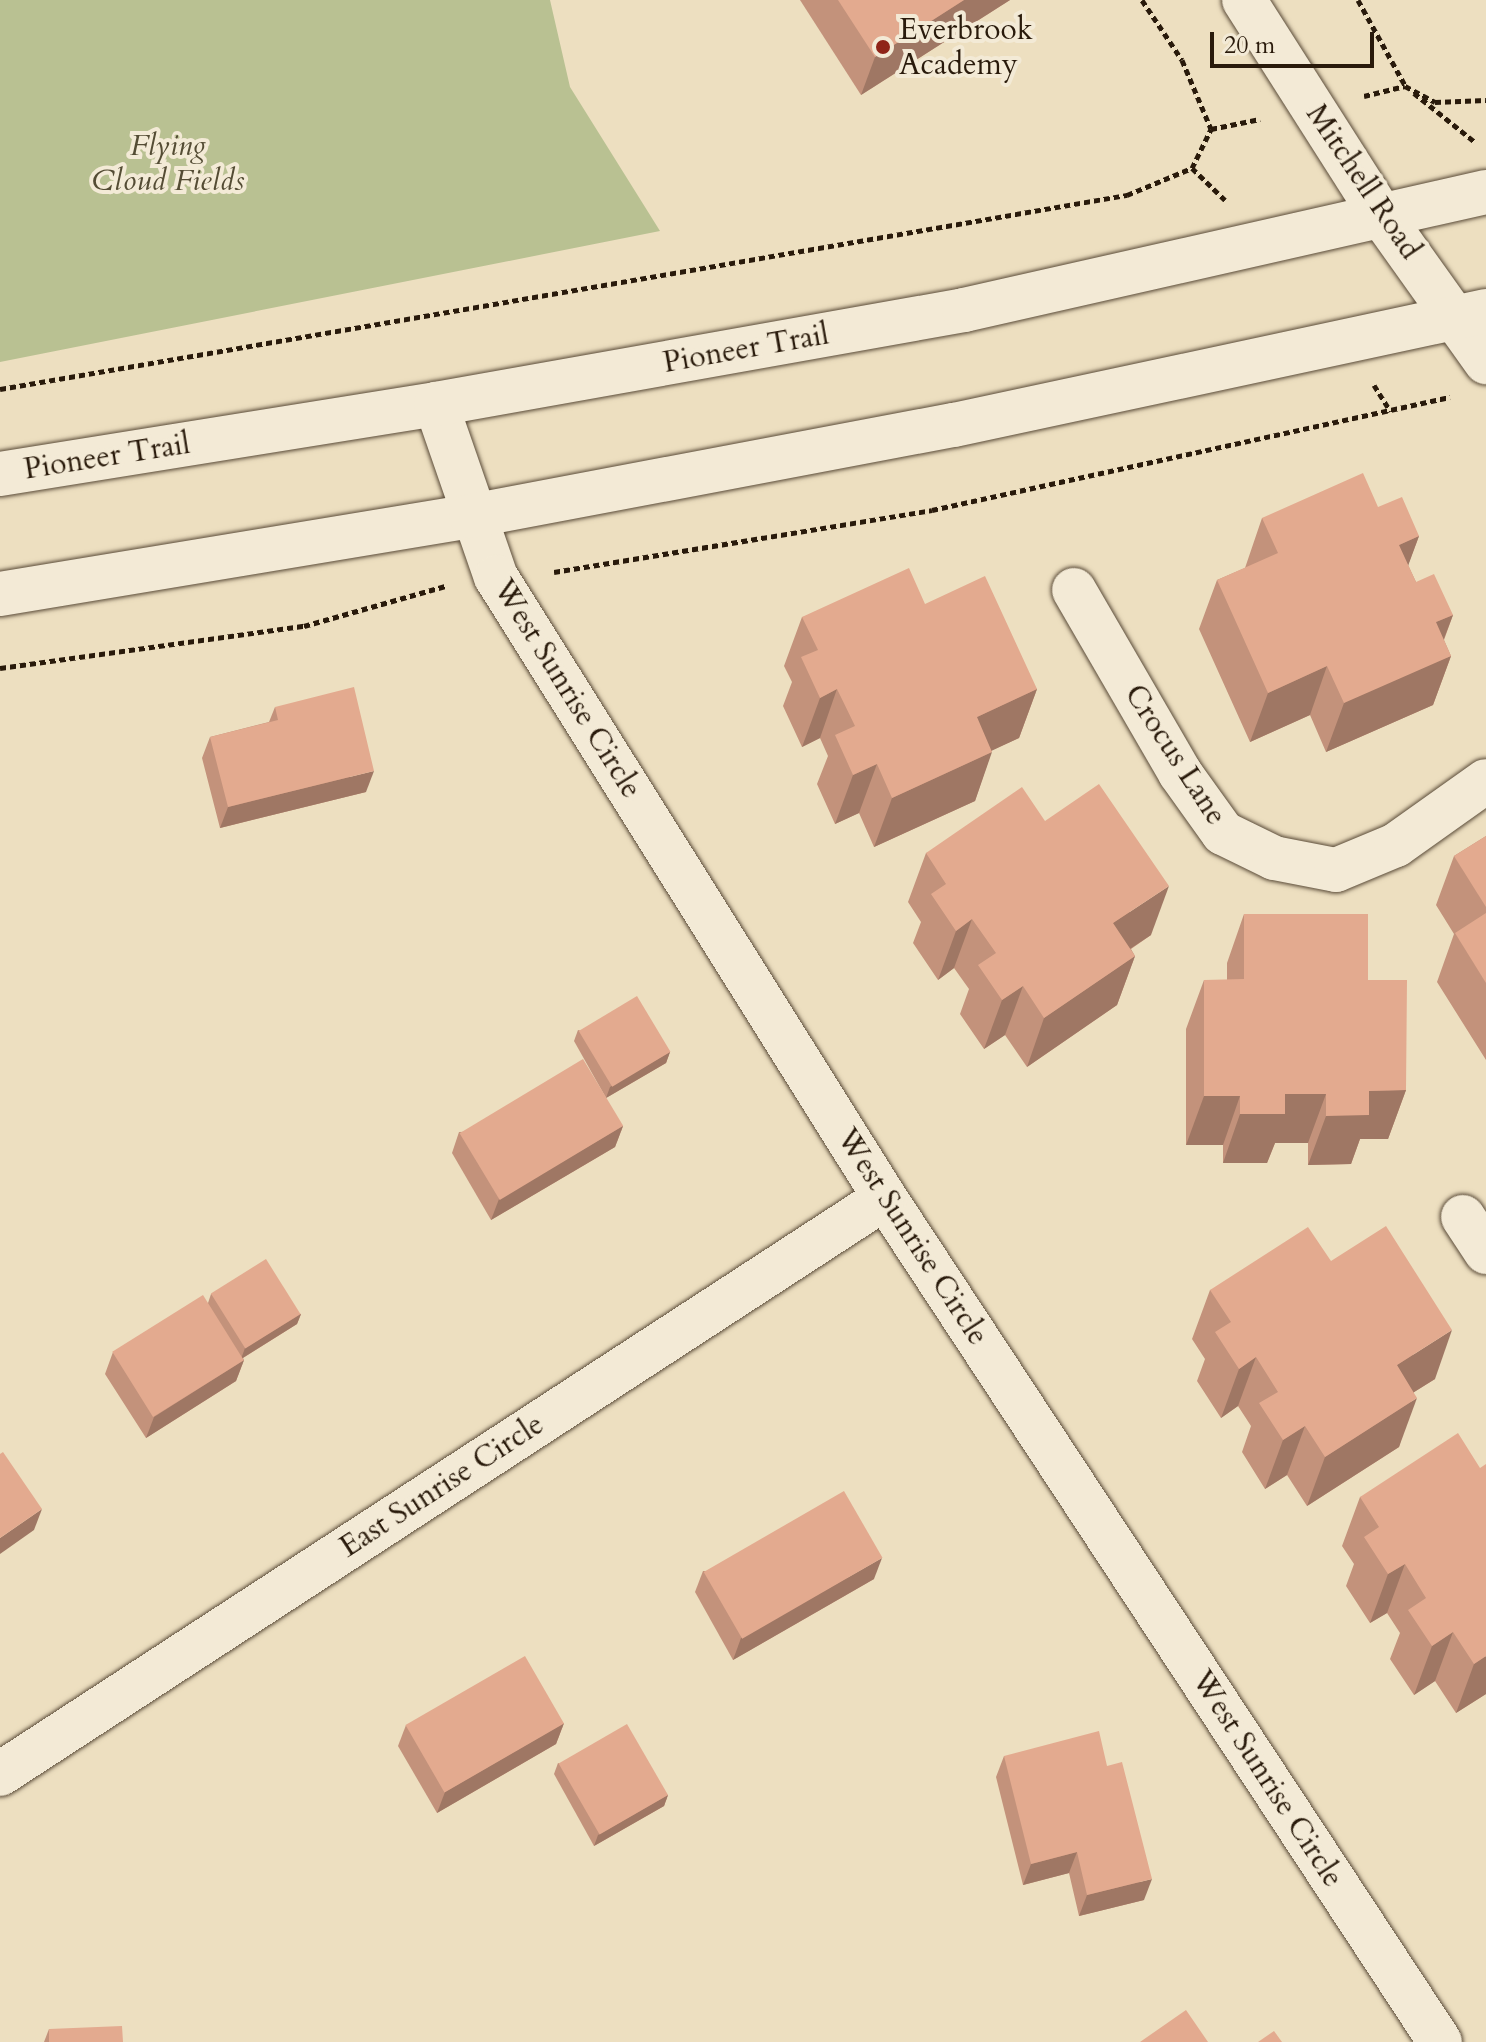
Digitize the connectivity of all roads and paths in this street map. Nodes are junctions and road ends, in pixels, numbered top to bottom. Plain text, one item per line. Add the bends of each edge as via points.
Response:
1 (1142, 0) edge
2 (1244, 0) edge
3 (1358, 0) edge
4 (1405, 86) junction
5 (1486, 100) edge
6 (1312, 108) junction
7 (1211, 129) junction
8 (1486, 151) edge
9 (1486, 192) edge
10 (1381, 215) junction
11 (1472, 315) edge
12 (1486, 362) edge
13 (0, 389) edge
14 (1459, 394) dead end
15 (436, 404) junction
16 (0, 474) edge
17 (471, 516) junction
18 (496, 577) junction
19 (1074, 590) dead end
20 (0, 594) edge
21 (0, 668) edge
22 (1486, 781) edge
23 (885, 1198) junction
24 (0, 1774) edge
25 (1440, 2042) edge

1 - 7 path via 1182,60
2 - 6 street, Mitchell Road
3 - 4 path
4 - 5 path via 1435,102
4 - 6 path
4 - 8 path
6 - 7 path
6 - 10 street, Mitchell Road
7 - 13 path via 1192,168 1127,195
9 - 10 street, Pioneer Trail
10 - 11 street, Mitchell Road
10 - 15 street, Pioneer Trail via 1270,245 964,310
11 - 12 street, Mitchell Road
11 - 17 street via 1064,403
14 - 18 path via 932,510
15 - 16 street, Pioneer Trail
15 - 17 street, West Sunrise Circle
17 - 18 street, West Sunrise Circle
17 - 20 street
18 - 21 path via 435,588 304,626
18 - 23 street, West Sunrise Circle
19 - 22 street, Crocus Lane via 1180,773 1223,833 1274,858 1336,870 1396,845
23 - 24 street, East Sunrise Circle
23 - 25 street, West Sunrise Circle

